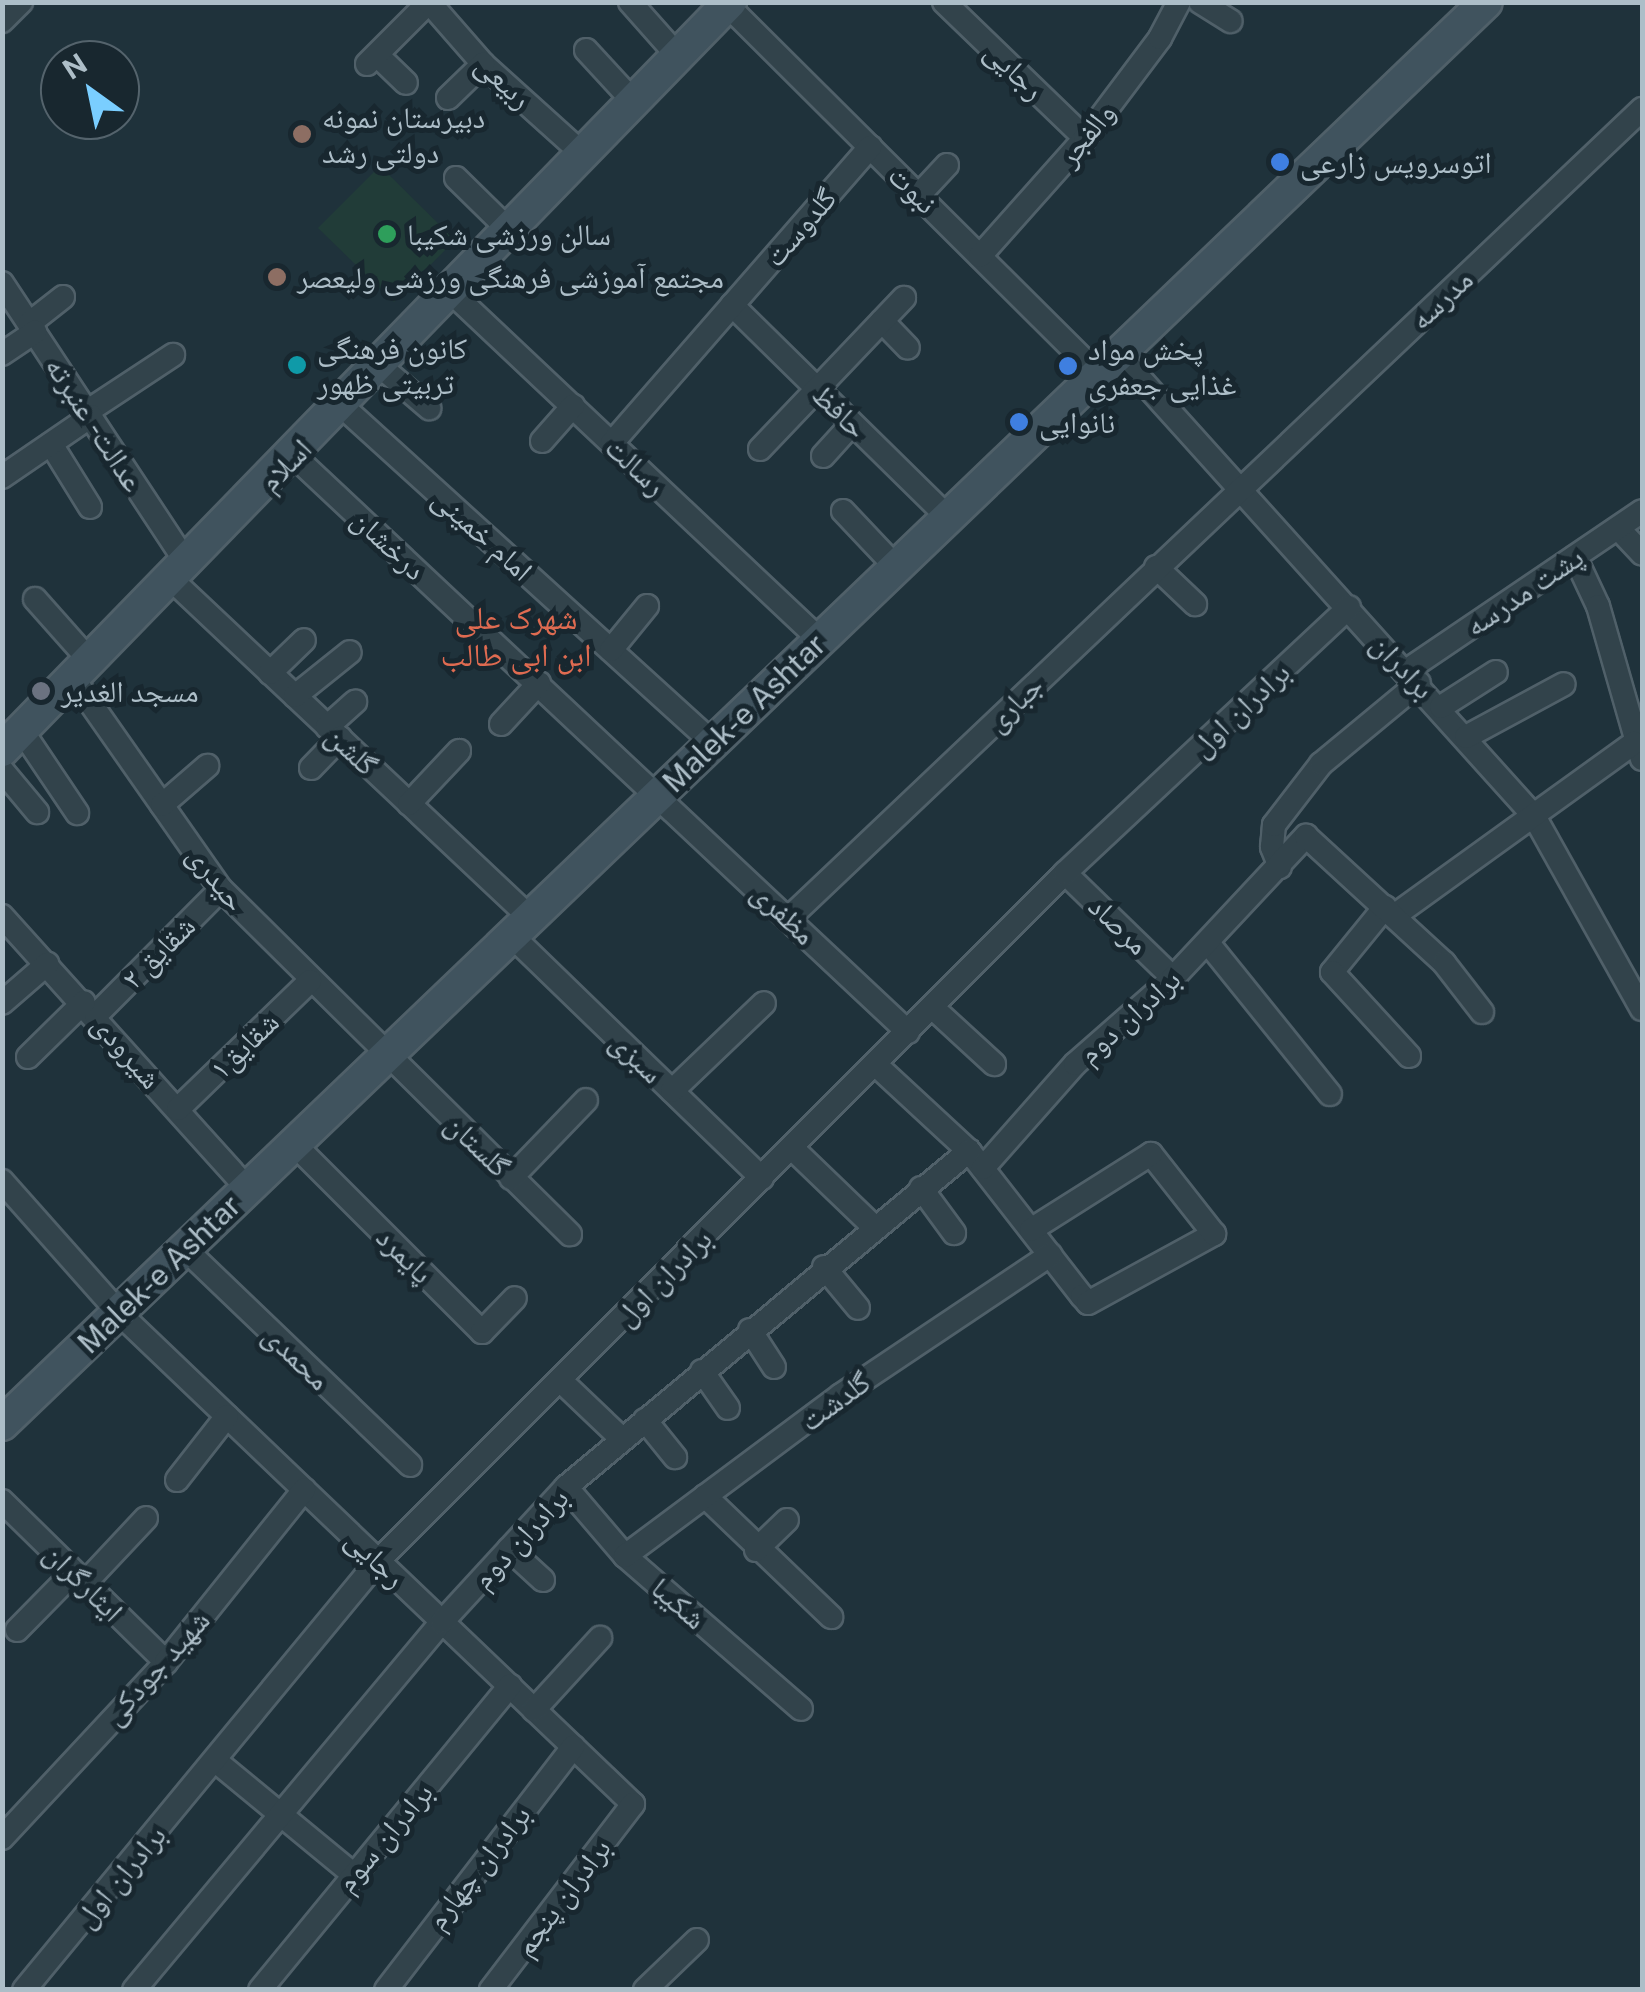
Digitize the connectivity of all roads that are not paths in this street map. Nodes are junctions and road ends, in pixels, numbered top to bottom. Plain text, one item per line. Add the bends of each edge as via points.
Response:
1 (630, 2) edge
2 (944, 2) edge
3 (1179, 2) edge
4 (1200, 2) edge
5 (1486, 2) edge
6 (434, 4) edge
7 (728, 4) edge
8 (1230, 21) dead end
9 (586, 50) dead end
10 (678, 56) junction
11 (483, 64) junction
12 (406, 83) dead end
13 (448, 98) dead end
14 (634, 102) junction
15 (1642, 110) edge
16 (1085, 138) junction
17 (870, 147) junction
18 (583, 154) junction
19 (947, 165) dead end
20 (456, 178) dead end
21 (919, 195) junction
22 (510, 231) junction
23 (980, 256) junction
24 (2, 282) edge
25 (452, 292) junction
26 (63, 297) dead end
27 (904, 298) dead end
28 (732, 305) junction
29 (882, 321) junction
30 (32, 328) junction
31 (908, 348) dead end
32 (2, 354) edge
33 (173, 355) dead end
34 (1108, 364) junction
35 (380, 366) junction
36 (818, 389) junction
37 (342, 406) junction
38 (572, 406) junction
39 (429, 408) dead end
40 (89, 414) junction
41 (852, 424) junction
42 (542, 441) dead end
43 (612, 443) junction
44 (51, 444) junction
45 (760, 449) dead end
46 (294, 456) junction
47 (823, 456) dead end
48 (2, 477) edge
49 (1239, 488) junction
50 (90, 507) dead end
51 (843, 511) dead end
52 (1642, 511) edge
53 (948, 517) junction
54 (1618, 528) junction
55 (1642, 554) edge
56 (1575, 557) junction
57 (896, 567) junction
58 (1156, 567) junction
59 (181, 573) junction
60 (35, 599) dead end
61 (1195, 604) dead end
62 (647, 606) dead end
63 (1349, 608) junction
64 (304, 640) dead end
65 (820, 640) junction
66 (611, 650) junction
67 (350, 652) dead end
68 (82, 670) junction
69 (1496, 672) dead end
70 (270, 673) junction
71 (1412, 677) junction
72 (539, 683) junction
73 (1564, 684) dead end
74 (296, 696) junction
75 (354, 702) dead end
76 (1441, 708) junction
77 (501, 724) dead end
78 (334, 733) junction
79 (1466, 737) junction
80 (12, 740) edge
81 (713, 743) junction
82 (458, 750) dead end
83 (1638, 751) edge
84 (207, 766) dead end
85 (311, 768) dead end
86 (2, 770) edge
87 (659, 794) junction
88 (409, 804) junction
89 (162, 805) junction
90 (37, 812) dead end
91 (77, 814) dead end
92 (1534, 816) junction
93 (1280, 867) junction
94 (1065, 873) junction
95 (221, 889) junction
96 (1390, 911) junction
97 (2, 916) edge
98 (789, 918) junction
99 (521, 927) junction
100 (1208, 943) junction
101 (48, 964) junction
102 (1173, 978) junction
103 (310, 980) junction
104 (2, 1003) edge
105 (764, 1003) dead end
106 (932, 1008) junction
107 (90, 1009) junction
108 (1642, 1009) edge
109 (1482, 1012) dead end
110 (908, 1032) junction
111 (1410, 1056) dead end
112 (28, 1057) dead end
113 (386, 1057) junction
114 (994, 1064) dead end
115 (876, 1066) junction
116 (672, 1091) junction
117 (1330, 1094) dead end
118 (586, 1100) dead end
119 (178, 1110) junction
120 (294, 1144) junction
121 (792, 1148) junction
122 (976, 1160) junction
123 (511, 1178) junction
124 (762, 1178) junction
125 (2, 1181) edge
126 (921, 1188) junction
127 (248, 1189) junction
128 (872, 1226) junction
129 (1031, 1230) junction
130 (954, 1233) dead end
131 (570, 1234) dead end
132 (185, 1249) junction
133 (1050, 1255) junction
134 (824, 1267) junction
135 (515, 1298) dead end
136 (858, 1308) dead end
137 (119, 1312) junction
138 (750, 1330) junction
139 (774, 1367) dead end
140 (702, 1371) junction
141 (560, 1380) junction
142 (728, 1408) dead end
143 (227, 1416) junction
144 (645, 1420) junction
145 (2, 1424) edge
146 (622, 1439) junction
147 (675, 1457) dead end
148 (410, 1464) dead end
149 (177, 1480) dead end
150 (566, 1487) junction
151 (304, 1490) junction
152 (706, 1496) junction
153 (2, 1501) edge
154 (146, 1518) dead end
155 (787, 1520) dead end
156 (509, 1550) junction
157 (756, 1550) junction
158 (626, 1556) junction
159 (378, 1561) junction
160 (80, 1577) junction
161 (543, 1580) dead end
162 (832, 1616) dead end
163 (442, 1622) junction
164 (17, 1630) dead end
165 (600, 1638) dead end
166 (166, 1662) junction
167 (510, 1686) junction
168 (801, 1709) dead end
169 (534, 1710) junction
170 (573, 1747) junction
171 (216, 1762) junction
172 (632, 1804) joint
173 (279, 1814) junction
174 (2, 1838) edge
175 (353, 1874) junction
176 (697, 1940) dead end
177 (24, 1990) edge
178 (134, 1990) edge
179 (260, 1990) edge
180 (386, 1990) edge
181 (491, 1990) edge
182 (645, 1990) edge

1 - 10 street
2 - 16 street, رجایی
3 - 16 street, والفجر
4 - 8 street
5 - 34 street, Malek-e Ashtar
6 - 11 street, ربیعی
6 - 12 street via 372,59
7 - 10 street, اسلام
7 - 17 street, نبوت
9 - 14 street
10 - 14 street, اسلام
11 - 13 street
11 - 18 street, ربیعی
14 - 18 street, اسلام
15 - 49 street, مدرسه
16 - 23 street, والفجر
17 - 21 street, نبوت
17 - 28 street, گلدوست
18 - 22 street, اسلام
19 - 21 street
20 - 22 street
21 - 23 street, نبوت
22 - 25 street, اسلام
23 - 34 street, نبوت
24 - 30 street, عدالت - عنبرته
25 - 35 street, اسلام
25 - 38 street, رسالت
26 - 30 street
27 - 29 street
28 - 36 street, حافظ
28 - 43 street, گلدوست
29 - 31 street
29 - 36 street
30 - 32 street
30 - 40 street, عدالت - عنبرته
33 - 40 street
34 - 49 street, برادران
34 - 53 street, Malek-e Ashtar
35 - 37 street, اسلام
35 - 39 street
36 - 41 street, حافظ
36 - 45 street
37 - 46 street, اسلام
37 - 66 street, امام خمینی
38 - 42 street
38 - 43 street, رسالت
40 - 44 street
40 - 59 street, عدالت - عنبرته
41 - 47 street
41 - 53 street, حافظ
43 - 65 street, رسالت
44 - 48 street
44 - 50 street
46 - 59 street, اسلام
46 - 72 street, درخشان
49 - 58 street, جباری
49 - 63 street, برادران
51 - 57 street
52 - 54 street, پشت مدرسه
53 - 57 street, Malek-e Ashtar
54 - 55 street
54 - 56 street, پشت مدرسه
56 - 71 street, پشت مدرسه
56 - 83 street via 1598,606
57 - 65 street, Malek-e Ashtar
58 - 61 street
58 - 98 street, جباری
59 - 68 street, اسلام
59 - 70 street, گلشن
60 - 68 street, حیدری
62 - 66 street
63 - 71 street, برادران
63 - 94 street, برادران اول
64 - 70 street
65 - 81 street, Malek-e Ashtar
66 - 81 street, امام خمینی
67 - 74 street
68 - 80 street, اسلام
68 - 89 street, حیدری
69 - 76 street
70 - 74 street, گلشن
71 - 76 street, برادران
71 - 93 street via 1320,764 1274,825
72 - 77 street
72 - 87 street, درخشان
73 - 79 street
74 - 78 street, گلشن
75 - 78 street
76 - 79 street, برادران
78 - 85 street
78 - 88 street, گلشن
79 - 92 street, برادران
80 - 91 street
81 - 87 street, Malek-e Ashtar
82 - 88 street
83 - 92 street
84 - 89 street
86 - 90 street
87 - 98 street, مظفری
87 - 99 street, Malek-e Ashtar
88 - 99 street, گلشن
89 - 95 street, حیدری
92 - 96 street
92 - 108 street, برادران via 1590,904
93 - 96 street, برادران دوم via 1306,836
93 - 100 street, برادران دوم
94 - 102 street, مرصاد
94 - 106 street, برادران اول
95 - 103 street, حیدری
95 - 107 street, شقایق ۲
96 - 109 street
96 - 111 street via 1332,972
97 - 101 street, شیرودی
98 - 110 street, مظفری
99 - 113 street, Malek-e Ashtar
99 - 116 street, سبزی
100 - 102 street, برادران دوم
100 - 117 street
101 - 104 street
101 - 107 street, شیرودی
102 - 122 street, برادران دوم
103 - 113 street, حیدری
103 - 119 street, شقایق۱
105 - 116 street
106 - 110 street, برادران اول
106 - 114 street
107 - 112 street, شقایق ۲
107 - 119 street, شیرودی
110 - 115 street, برادران اول
113 - 120 street, Malek-e Ashtar
113 - 123 street, گلستان
115 - 121 street, برادران اول
115 - 122 street
116 - 124 street, سبزی
118 - 123 street
119 - 127 street, شیرودی
120 - 127 street, Malek-e Ashtar
120 - 135 street, پایمرد via 482,1332
121 - 124 street, برادران اول
121 - 128 street
122 - 126 street, برادران دوم
122 - 129 street
123 - 131 street, گلستان
124 - 141 street, برادران اول
125 - 137 street, رجایی
126 - 128 street, برادران دوم
126 - 130 street
127 - 132 street, Malek-e Ashtar
128 - 134 street, برادران دوم
129 - 133 street
129 - 133 street via 1151,1154 1214,1234 1088,1304
132 - 137 street, Malek-e Ashtar
132 - 148 street, محمدی
133 - 152 street, گلدشت via 841,1395
134 - 136 street
134 - 138 street, برادران دوم
137 - 143 street, رجایی
137 - 145 street, Malek-e Ashtar
138 - 139 street
138 - 140 street, برادران دوم
140 - 142 street
140 - 144 street, برادران دوم
141 - 146 street
141 - 159 street, برادران اول
143 - 149 street
143 - 151 street, رجایی
144 - 146 street, برادران دوم
144 - 147 street
146 - 150 street, برادران دوم
150 - 156 street, برادران دوم
150 - 158 street, شکیبا
151 - 159 street, رجایی
151 - 166 street, شهید جودکی
152 - 157 street
152 - 158 street, گلدشت
153 - 160 street, ایثارگران
154 - 160 street
155 - 157 street
156 - 161 street
156 - 163 street, برادران دوم
157 - 162 street
158 - 168 street, شکیبا
159 - 163 street, رجایی
159 - 171 street, برادران اول
160 - 164 street
160 - 166 street, ایثارگران
163 - 167 street, رجایی
163 - 173 street, برادران دوم
165 - 169 street
166 - 174 street, شهید جودکی
167 - 169 street, رجایی
167 - 175 street, برادران سوم
169 - 170 street, رجایی
170 - 172 street, رجایی
170 - 180 street, برادران چهارم
171 - 173 street
171 - 177 street, برادران اول
172 - 181 street, برادران پنجم
173 - 175 street
173 - 178 street, برادران دوم
175 - 179 street, برادران سوم
176 - 182 street

